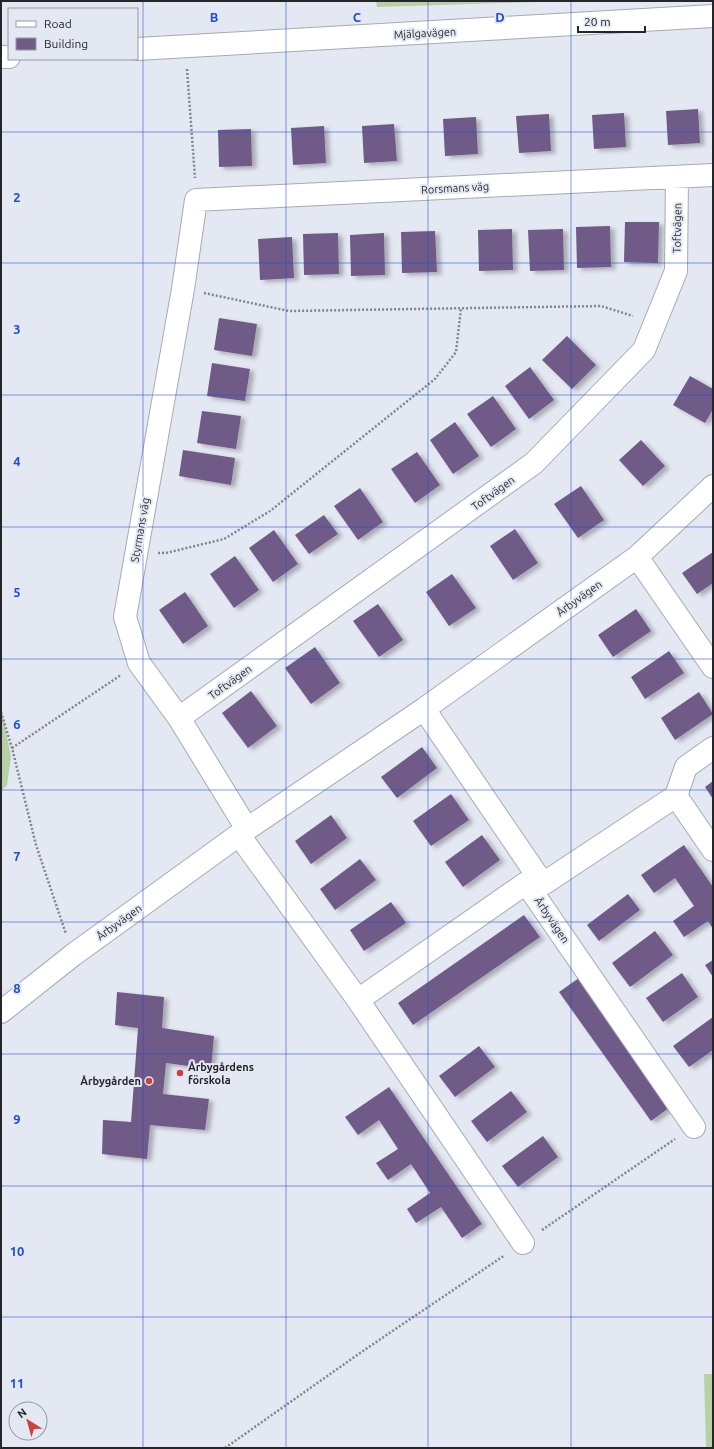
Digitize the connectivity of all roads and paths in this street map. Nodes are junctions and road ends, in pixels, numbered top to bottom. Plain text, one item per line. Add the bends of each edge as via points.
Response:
1 (713, 16) edge
2 (185, 46) junction
3 (138, 49) edge
4 (713, 175) edge
5 (678, 177) junction
6 (196, 200) junction
7 (183, 289) junction
8 (461, 308) junction
9 (655, 322) junction
10 (713, 486) edge
11 (136, 554) junction
12 (637, 557) junction
13 (139, 663) junction
14 (713, 667) edge
15 (424, 709) junction
16 (1, 712) edge
17 (179, 718) junction
18 (12, 748) junction
19 (713, 748) edge
20 (676, 796) junction
21 (243, 832) junction
22 (713, 850) edge
23 (535, 883) junction
24 (73, 955) junction
25 (358, 1000) junction
26 (1, 1012) edge
27 (694, 1127) joint
28 (523, 1243) junction
29 (225, 1448) edge

1 - 2 street, Mjälgavägen
2 - 3 street, Mjälgavägen
2 - 6 path
4 - 5 street, Rorsmans väg
5 - 6 street, Rorsmans väg
5 - 9 street, Toftvägen via 676,271
6 - 7 street, Styrmans väg
7 - 8 path via 290,311
7 - 11 street, Styrmans väg
8 - 9 path via 601,306
8 - 11 path via 456,352 435,379 270,511 224,539 166,553
9 - 17 street, Toftvägen via 644,350 534,463
10 - 12 street, Årbyvägen
11 - 13 street, Styrmans väg via 125,617
12 - 14 street
12 - 15 street, Årbyvägen
13 - 17 street, Styrmans väg
13 - 18 path
15 - 21 street, Årbyvägen
15 - 23 street, Årbyvägen
16 - 18 path
17 - 21 street, Styrmans väg
18 - 24 path via 36,845
19 - 20 street via 686,767
20 - 22 street
20 - 23 street, Årbyvägen
21 - 24 street, Årbyvägen
21 - 25 street
23 - 25 street, Årbyvägen
23 - 27 street, Årbyvägen
24 - 26 street, Årbyvägen
25 - 28 street
27 - 28 path
28 - 29 path

